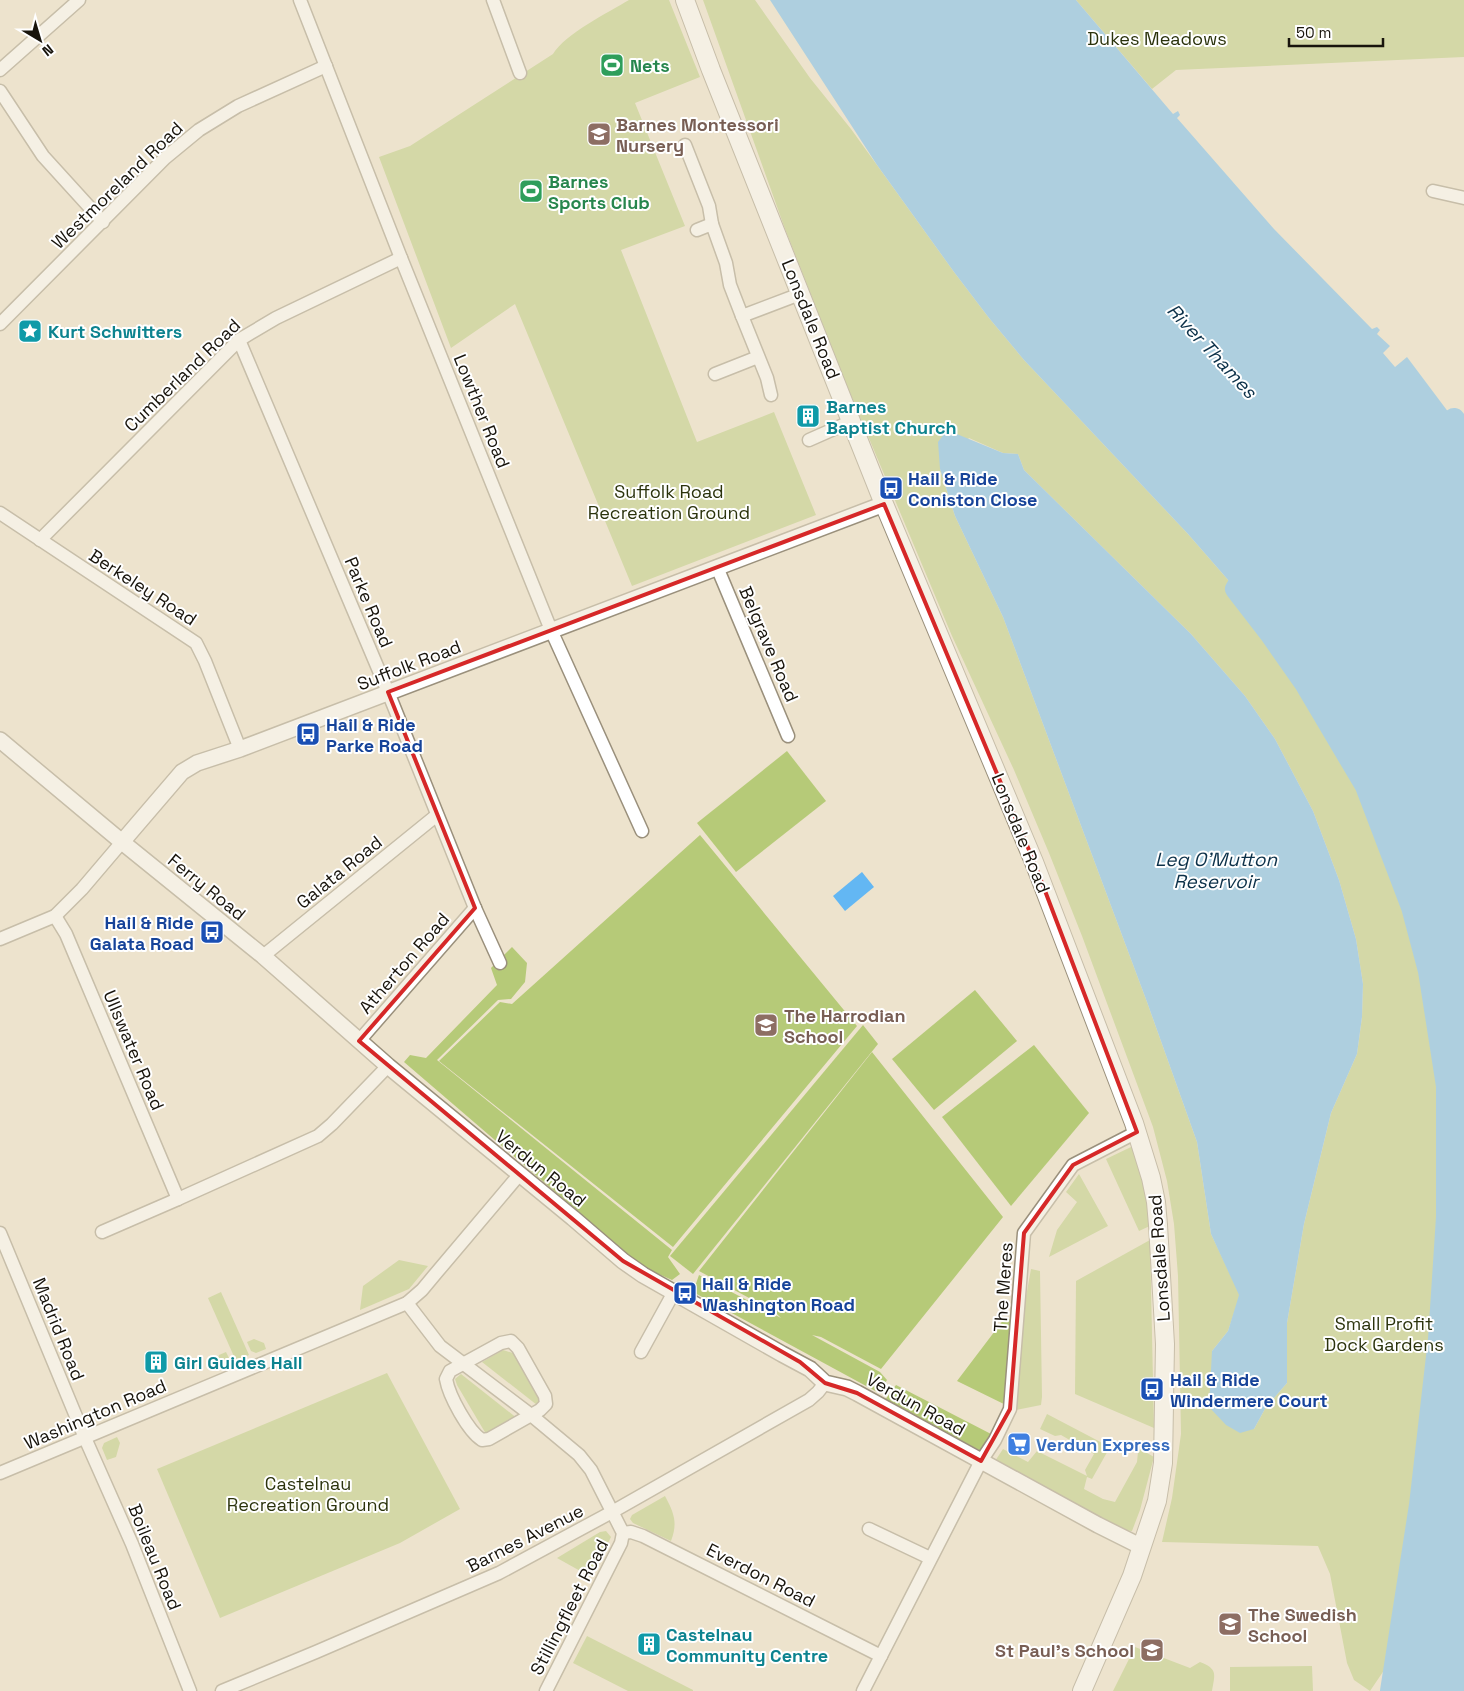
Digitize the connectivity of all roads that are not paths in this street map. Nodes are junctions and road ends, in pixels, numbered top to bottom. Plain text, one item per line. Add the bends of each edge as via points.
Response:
1 (79, 0) edge
2 (300, 0) edge
3 (493, 0) edge
4 (685, 0) edge
5 (326, 66) junction
6 (0, 70) edge
7 (520, 73) dead end
8 (0, 92) edge
9 (685, 145) dead end
10 (1433, 191) dead end
11 (1464, 198) edge
12 (103, 222) junction
13 (712, 224) junction
14 (697, 230) dead end
15 (401, 258) junction
16 (800, 294) junction
17 (742, 316) junction
18 (0, 324) edge
19 (239, 340) junction
20 (758, 357) junction
21 (715, 374) dead end
22 (771, 395) dead end
23 (852, 421) junction
24 (809, 440) dead end
25 (884, 504) junction
26 (0, 513) edge
27 (40, 540) junction
28 (718, 566) junction
29 (551, 630) junction
30 (388, 692) junction
31 (788, 736) dead end
32 (0, 740) edge
33 (240, 749) junction
34 (436, 815) junction
35 (642, 831) dead end
36 (122, 842) junction
37 (475, 908) junction
38 (55, 916) junction
39 (0, 939) edge
40 (263, 956) junction
41 (500, 963) dead end
42 (359, 1041) junction
43 (388, 1066) junction
44 (1137, 1132) junction
45 (519, 1175) junction
46 (178, 1199) junction
47 (102, 1232) dead end
48 (0, 1233) edge
49 (674, 1292) junction
50 (407, 1303) junction
51 (641, 1352) dead end
52 (463, 1364) junction
53 (825, 1383) junction
54 (531, 1415) junction
55 (85, 1438) junction
56 (981, 1461) junction
57 (0, 1474) edge
58 (612, 1512) junction
59 (869, 1529) dead end
60 (623, 1533) junction
61 (1142, 1547) junction
62 (930, 1558) junction
63 (881, 1656) junction
64 (190, 1691) edge
65 (222, 1691) edge
66 (546, 1691) edge
67 (863, 1691) edge
68 (1082, 1691) edge

1 - 6 street
2 - 5 street, Lowther Road
3 - 7 street
4 - 16 main road, Lonsdale Road
5 - 12 street, Westmoreland Road via 238,106 199,130 165,158
5 - 15 street, Lowther Road
8 - 12 street via 43,156
9 - 13 street via 709,206
10 - 11 street
12 - 18 street, Westmoreland Road
13 - 14 street
13 - 17 street
15 - 19 street, Cumberland Road via 276,318
15 - 29 street, Lowther Road
16 - 17 street
16 - 23 main road, Lonsdale Road
17 - 20 street
19 - 27 street, Cumberland Road
19 - 30 street, Parke Road
20 - 21 street
20 - 22 street via 768,378
23 - 24 street
23 - 25 main road, Lonsdale Road
25 - 28 street, Suffolk Road
25 - 44 main road, Lonsdale Road via 1034,862
26 - 27 street, Berkeley Road
27 - 33 street, Berkeley Road via 196,643
28 - 29 street, Suffolk Road
28 - 31 street, Belgrave Road
29 - 30 street, Suffolk Road
29 - 35 street, Lowther Road
30 - 33 street, Suffolk Road
30 - 34 street, Parke Road
32 - 36 street, Ferry Road
33 - 36 street, Suffolk Road via 182,772
34 - 37 street, Parke Road
34 - 40 street, Galata Road
36 - 38 street, Suffolk Road
36 - 40 street, Ferry Road
37 - 41 street, Parke Road
37 - 42 street, Atherton Road
38 - 39 street, Suffolk Road
38 - 46 street, Ullswater Road via 66,934
40 - 42 street, Ferry Road
42 - 43 street, Ferry Road
43 - 45 street, Verdun Road
43 - 46 street via 318,1136
44 - 56 street, The Meres via 1072,1165 1024,1232 1010,1409
44 - 61 main road, Lonsdale Road via 1156,1202 1165,1344 1163,1463 1157,1501
45 - 49 street, Verdun Road via 623,1261
45 - 50 street, Washington Road
46 - 47 street
48 - 55 street, Madrid Road
49 - 51 street
49 - 53 street, Verdun Road via 800,1362
50 - 52 street, Stillingfleet Road via 440,1346
50 - 55 street, Washington Road
52 - 54 street, Stillingfleet Road
52 - 54 street via 501,1343 511,1341 545,1396 546,1404
52 - 54 street via 450,1371 446,1379 448,1388 474,1434 482,1440
53 - 56 street, Verdun Road via 857,1393
53 - 58 street, Barnes Avenue via 809,1400
54 - 58 street, Stillingfleet Road via 586,1462
55 - 57 street, Washington Road
55 - 64 street, Boileau Road via 132,1544
56 - 61 street, Verdun Road
56 - 62 street, The Meres
58 - 60 street, Stillingfleet Road
58 - 65 street, Barnes Avenue via 499,1573
59 - 62 street
60 - 63 street, Everdon Road via 643,1536
60 - 66 street, Stillingfleet Road via 621,1543
61 - 68 main road, Lonsdale Road
62 - 63 street, The Meres
63 - 67 street, The Meres

